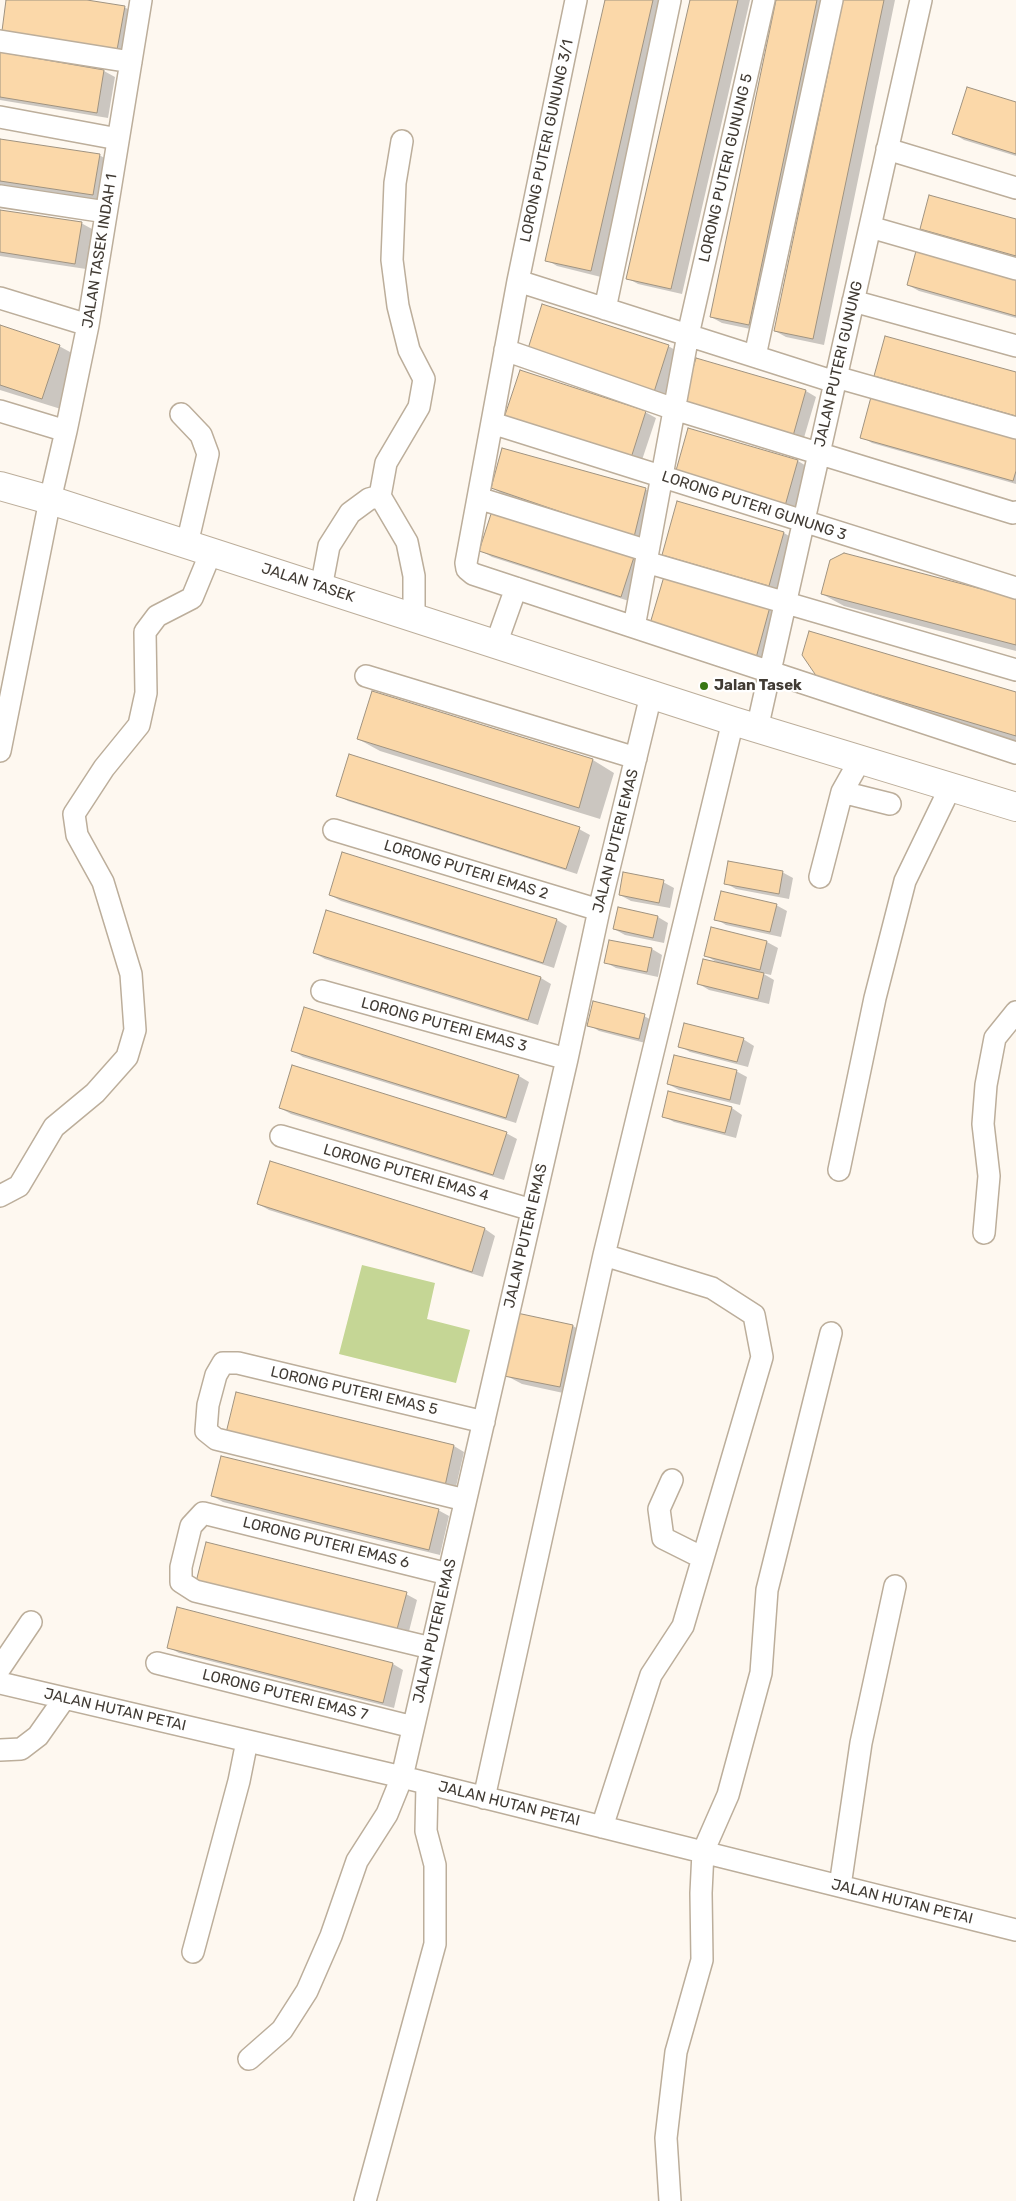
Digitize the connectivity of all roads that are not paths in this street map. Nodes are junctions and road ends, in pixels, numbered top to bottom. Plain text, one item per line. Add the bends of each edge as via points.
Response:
1 (141, 0) edge
2 (576, 0) edge
3 (670, 0) edge
4 (764, 0) edge
5 (832, 0) edge
6 (921, 0) edge
7 (0, 41) edge
8 (131, 62) junction
9 (0, 118) edge
10 (118, 139) junction
11 (402, 141) dead end
12 (888, 149) junction
13 (1016, 188) edge
14 (0, 196) edge
15 (106, 212) junction
16 (870, 227) junction
17 (1016, 269) edge
18 (518, 282) junction
19 (0, 298) edge
20 (853, 301) junction
21 (605, 309) junction
22 (88, 325) junction
23 (688, 335) junction
24 (1016, 346) edge
25 (505, 350) junction
26 (755, 356) junction
27 (836, 379) junction
28 (674, 409) junction
29 (0, 411) edge
30 (181, 414) dead end
31 (492, 423) junction
32 (1016, 428) edge
33 (66, 431) junction
34 (819, 453) junction
35 (661, 477) junction
36 (0, 486) edge
37 (380, 496) junction
38 (478, 498) junction
39 (50, 500) junction
40 (1016, 512) edge
41 (804, 522) junction
42 (199, 548) junction
43 (647, 556) junction
44 (321, 588) junction
45 (516, 588) junction
46 (1016, 589) edge
47 (785, 604) junction
48 (414, 618) junction
49 (634, 627) junction
50 (496, 644) junction
51 (1016, 670) edge
52 (770, 672) junction
53 (366, 676) dead end
54 (651, 695) junction
55 (745, 725) junction
56 (0, 751) edge
57 (1016, 753) edge
58 (636, 758) junction
59 (860, 760) junction
60 (950, 788) junction
61 (842, 792) junction
62 (890, 804) dead end
63 (1016, 807) edge
64 (334, 830) dead end
65 (820, 877) dead end
66 (599, 910) junction
67 (322, 991) dead end
68 (1016, 1012) edge
69 (567, 1059) junction
70 (280, 1136) dead end
71 (839, 1170) dead end
72 (0, 1196) edge
73 (532, 1210) junction
74 (984, 1234) dead end
75 (604, 1255) junction
76 (831, 1333) dead end
77 (484, 1422) junction
78 (672, 1480) dead end
79 (465, 1500) junction
80 (703, 1558) junction
81 (448, 1574) junction
82 (895, 1586) dead end
83 (30, 1622) dead end
84 (432, 1648) junction
85 (157, 1663) dead end
86 (0, 1668) edge
87 (0, 1683) edge
88 (64, 1699) junction
89 (413, 1727) junction
90 (247, 1741) junction
91 (0, 1750) edge
92 (402, 1777) junction
93 (427, 1784) junction
94 (484, 1798) junction
95 (602, 1827) junction
96 (703, 1852) junction
97 (840, 1886) junction
98 (1016, 1930) edge
99 (193, 1952) dead end
100 (249, 2059) dead end
101 (365, 2201) edge
102 (670, 2201) edge

1 - 8 street, JALAN TASEK INDAH 1
2 - 18 street, LORONG PUTERI GUNUNG 3/1
3 - 21 street
4 - 23 street, LORONG PUTERI GUNUNG 5
5 - 26 street
6 - 12 street, JALAN PUTERI GUNUNG
7 - 8 street
8 - 10 street, JALAN TASEK INDAH 1
9 - 10 street
10 - 15 street, JALAN TASEK INDAH 1
11 - 37 street via 395,183 392,260 404,334 424,378 419,407 386,463
12 - 13 street
12 - 16 street, JALAN PUTERI GUNUNG
14 - 15 street
15 - 22 street, JALAN TASEK INDAH 1
16 - 17 street
16 - 20 street, JALAN PUTERI GUNUNG
18 - 21 street
18 - 25 street, LORONG PUTERI GUNUNG 3/1
19 - 22 street
20 - 24 street
20 - 27 street, JALAN PUTERI GUNUNG
21 - 23 street
22 - 33 street, JALAN TASEK INDAH 1
23 - 26 street
23 - 28 street, LORONG PUTERI GUNUNG 5
25 - 28 street
25 - 31 street, LORONG PUTERI GUNUNG 3/1
26 - 27 street
27 - 32 street
27 - 34 street, JALAN PUTERI GUNUNG
28 - 34 street
28 - 35 street, LORONG PUTERI GUNUNG 5
29 - 33 street
30 - 42 street via 201,435 208,454
31 - 35 street, LORONG PUTERI GUNUNG 3
31 - 38 street, LORONG PUTERI GUNUNG 3/1
33 - 39 street, JALAN TASEK INDAH 1
34 - 40 street
34 - 41 street, JALAN PUTERI GUNUNG
35 - 41 street, LORONG PUTERI GUNUNG 3
35 - 43 street, LORONG PUTERI GUNUNG 5
36 - 39 main road, JALAN TASEK
37 - 44 street via 369,499 350,513 329,546
37 - 48 street via 407,542 414,576
38 - 43 street
38 - 45 street, LORONG PUTERI GUNUNG 3/1 via 467,569
39 - 42 main road, JALAN TASEK
39 - 56 street, JALAN TASEK INDAH 1
41 - 46 street, LORONG PUTERI GUNUNG 3
41 - 47 street, JALAN PUTERI GUNUNG
42 - 44 main road, JALAN TASEK
42 - 72 street via 192,598 157,616 145,632 146,693 140,725 104,768 74,814 77,835 103,882 131,974 135,1030 127,1057 95,1093 54,1127 19,1186
43 - 47 street
43 - 49 street, LORONG PUTERI GUNUNG 5
44 - 48 main road, JALAN TASEK
45 - 49 street
45 - 50 street
47 - 51 street
47 - 52 street, JALAN PUTERI GUNUNG
48 - 50 main road, JALAN TASEK
49 - 52 street
50 - 54 main road, JALAN TASEK
52 - 55 street, JALAN PUTERI GUNUNG
52 - 57 street
53 - 58 street
54 - 55 main road, JALAN TASEK
54 - 58 street, JALAN PUTERI EMAS
55 - 59 main road, JALAN TASEK
55 - 75 street, JALAN PUTERI GUNUNG
58 - 66 street, JALAN PUTERI EMAS
59 - 60 main road, JALAN TASEK
59 - 61 street
60 - 63 main road, JALAN TASEK
60 - 71 street via 905,881 875,998
61 - 62 street
61 - 65 street
64 - 66 street, LORONG PUTERI EMAS 2
66 - 69 street, JALAN PUTERI EMAS
67 - 69 street, LORONG PUTERI EMAS 3
68 - 74 street via 995,1038 986,1085 983,1124 989,1176
69 - 73 street, JALAN PUTERI EMAS
70 - 73 street, LORONG PUTERI EMAS 4
73 - 77 street, JALAN PUTERI EMAS
75 - 80 street via 712,1288 754,1315 762,1357
75 - 94 street, JALAN PUTERI GUNUNG
76 - 96 street via 767,1590 761,1673 728,1795
77 - 79 street, JALAN PUTERI EMAS
77 - 79 street, LORONG PUTERI EMAS 5 via 238,1363 223,1364 216,1376 208,1406 206,1431 216,1439
78 - 80 street via 659,1509 663,1538
79 - 81 street, JALAN PUTERI EMAS
80 - 95 street via 683,1626 651,1675
81 - 84 street, JALAN PUTERI EMAS
81 - 84 street, LORONG PUTERI EMAS 6 via 204,1513 191,1526 181,1567 180,1582 195,1591
82 - 97 street via 861,1743
83 - 86 street
84 - 89 street, JALAN PUTERI EMAS
85 - 89 street, LORONG PUTERI EMAS 7
87 - 88 street, JALAN HUTAN PETAI
88 - 90 street, JALAN HUTAN PETAI
88 - 91 street via 38,1736 27,1745 21,1749
89 - 92 street, JALAN PUTERI EMAS
90 - 92 street, JALAN HUTAN PETAI
90 - 99 street
92 - 93 street, JALAN HUTAN PETAI
92 - 100 street, JALAN PUTERI EMAS via 387,1814 357,1861 331,1936 307,1991 282,2030
93 - 94 street, JALAN HUTAN PETAI
93 - 101 street via 426,1831 435,1865 435,1944
94 - 95 street, JALAN HUTAN PETAI
95 - 96 street, JALAN HUTAN PETAI
96 - 97 street, JALAN HUTAN PETAI
96 - 102 street via 702,1960 676,2052 666,2138
97 - 98 street, JALAN HUTAN PETAI

